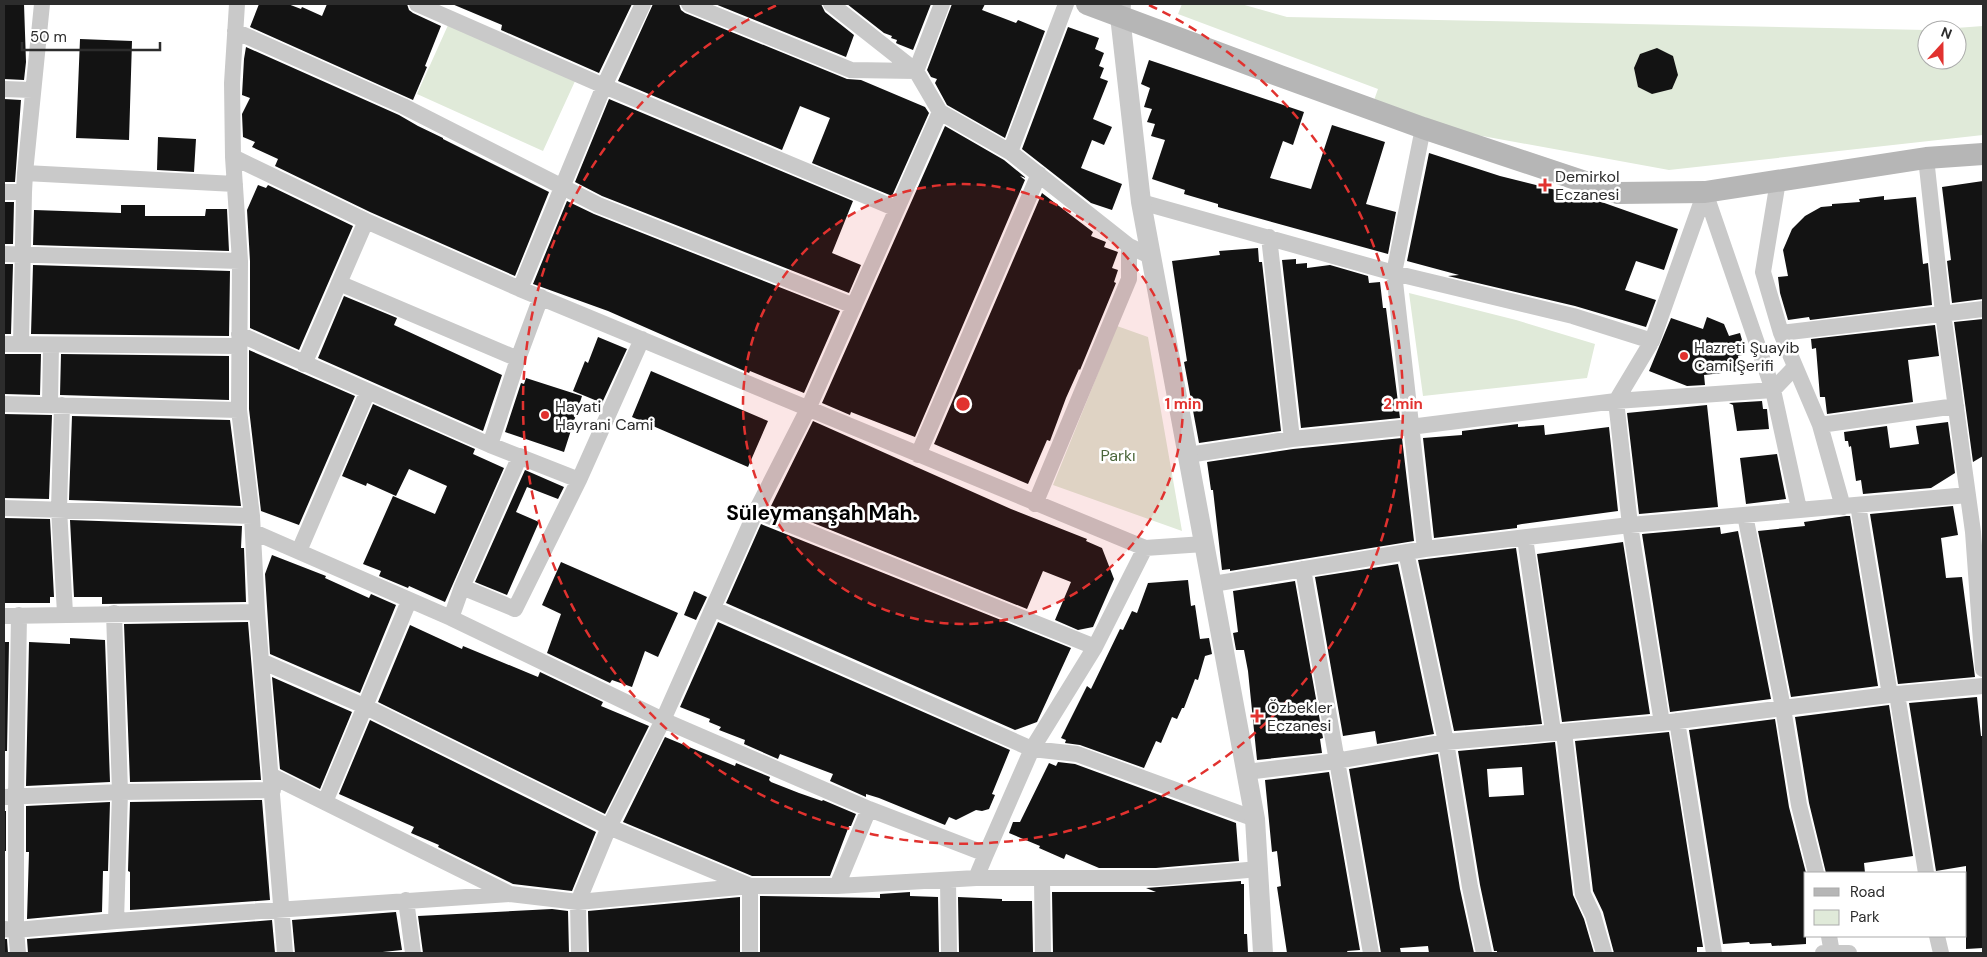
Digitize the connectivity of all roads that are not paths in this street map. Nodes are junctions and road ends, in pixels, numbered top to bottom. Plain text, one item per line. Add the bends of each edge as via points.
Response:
1 (42, 4) edge
2 (237, 4) edge
3 (417, 4) edge
4 (642, 4) edge
5 (689, 4) edge
6 (831, 4) edge
7 (942, 4) edge
8 (1066, 4) edge
9 (1087, 4) edge
10 (1121, 10) edge
11 (235, 31) junction
12 (916, 72) junction
13 (604, 86) junction
14 (4, 89) edge
15 (32, 90) junction
16 (940, 112) junction
17 (1423, 128) junction
18 (1010, 152) junction
19 (1983, 154) edge
20 (233, 157) junction
21 (1926, 158) junction
22 (25, 173) junction
23 (1039, 174) junction
24 (1778, 181) junction
25 (235, 184) junction
26 (563, 187) junction
27 (4, 192) edge
28 (24, 192) junction
29 (1705, 192) junction
30 (1141, 202) junction
31 (897, 209) junction
32 (366, 221) junction
33 (1269, 237) junction
34 (1129, 246) junction
35 (4, 254) edge
36 (23, 254) junction
37 (1152, 257) junction
38 (240, 260) junction
39 (1394, 273) junction
40 (339, 283) junction
41 (520, 289) junction
42 (541, 297) junction
43 (854, 306) junction
44 (1983, 309) edge
45 (1943, 314) junction
46 (1781, 333) junction
47 (642, 339) junction
48 (239, 340) junction
49 (1652, 341) junction
50 (4, 344) edge
51 (20, 344) junction
52 (51, 345) junction
53 (518, 359) junction
54 (304, 364) junction
55 (1794, 368) junction
56 (1772, 390) junction
57 (368, 391) junction
58 (1616, 401) junction
59 (4, 404) edge
60 (56, 405) junction
61 (1956, 406) junction
62 (808, 409) junction
63 (238, 410) junction
64 (1820, 426) junction
65 (1410, 427) junction
66 (1292, 440) junction
67 (490, 445) junction
68 (1188, 454) junction
69 (918, 455) junction
70 (520, 456) junction
71 (580, 480) junction
72 (1968, 495) junction
73 (1035, 504) junction
74 (1851, 506) junction
75 (4, 508) edge
76 (59, 509) junction
77 (1799, 509) junction
78 (756, 512) junction
79 (1745, 515) junction
80 (253, 524) junction
81 (1630, 525) junction
82 (1978, 532) edge
83 (1525, 538) junction
84 (1204, 544) junction
85 (1145, 548) junction
86 (1424, 549) junction
87 (299, 552) junction
88 (1406, 552) junction
89 (1303, 569) junction
90 (1212, 584) junction
91 (462, 587) junction
92 (409, 601) junction
93 (714, 609) junction
94 (257, 612) junction
95 (65, 613) junction
96 (114, 613) junction
97 (11, 616) edge
98 (451, 618) junction
99 (1095, 647) junction
100 (261, 661) junction
101 (1983, 669) edge
102 (1983, 686) edge
103 (1894, 694) junction
104 (364, 706) junction
105 (1783, 708) junction
106 (663, 720) junction
107 (1669, 722) junction
108 (1559, 732) junction
109 (1446, 742) junction
110 (1032, 749) junction
111 (1336, 761) junction
112 (1246, 772) junction
113 (272, 783) junction
114 (120, 792) junction
115 (10, 797) edge
116 (325, 802) junction
117 (868, 809) junction
118 (1255, 819) junction
119 (609, 827) junction
120 (986, 854) junction
121 (1259, 869) junction
122 (1816, 872) edge
123 (1926, 872) edge
124 (976, 878) junction
125 (1042, 879) junction
126 (948, 880) junction
127 (750, 886) junction
128 (837, 886) junction
129 (510, 894) junction
130 (406, 900) junction
131 (578, 902) junction
132 (283, 909) junction
133 (116, 920) junction
134 (10, 930) edge
135 (1829, 937) edge
136 (1937, 937) edge
137 (18, 953) edge
138 (285, 953) edge
139 (413, 953) edge
140 (579, 953) edge
141 (750, 953) edge
142 (949, 953) edge
143 (1043, 953) edge
144 (1263, 953) edge
145 (1371, 953) edge
146 (1484, 953) edge
147 (1604, 953) edge
148 (1714, 953) edge
149 (1823, 953) edge
150 (1832, 953) edge
151 (1849, 953) edge
152 (1941, 953) edge

1 - 15 street
2 - 11 street
3 - 13 street
4 - 13 street
5 - 12 street via 851,70
6 - 12 street
7 - 12 street
8 - 18 street
9 - 10 main road
10 - 17 main road via 1280,76
10 - 30 street
11 - 20 street
11 - 26 street via 404,106
12 - 16 street
13 - 26 street
13 - 31 street
14 - 15 street
15 - 22 street
16 - 18 street
16 - 31 street
17 - 29 main road via 1618,193
17 - 39 street
18 - 23 street
19 - 21 main road
20 - 25 street
20 - 32 street
21 - 24 main road
21 - 45 street
22 - 25 street
22 - 28 street
23 - 34 street
23 - 69 street
24 - 29 main road
24 - 46 street via 1763,272
25 - 38 street
26 - 41 street
26 - 43 street via 598,205
27 - 28 street
28 - 36 street
29 - 49 street
29 - 56 street
30 - 33 street
30 - 37 street
31 - 43 street
32 - 40 street
32 - 41 street
33 - 39 street
33 - 66 street
34 - 37 street
34 - 73 street via 1130,279
35 - 36 street
36 - 38 street
36 - 51 street
37 - 68 street
38 - 48 street
39 - 49 street via 1573,316
39 - 65 street
40 - 53 street
40 - 54 street
41 - 42 street
42 - 47 street
42 - 53 street
43 - 62 street
44 - 45 street
45 - 46 street
45 - 61 street
46 - 55 street
47 - 62 street
47 - 71 street
48 - 52 street
48 - 54 street
48 - 63 street
49 - 58 street
50 - 51 street
51 - 52 street
52 - 60 street
53 - 67 street
54 - 57 street
55 - 56 street
55 - 64 street
56 - 58 street
56 - 77 street
57 - 67 street
57 - 87 street
58 - 65 street
58 - 81 street
59 - 60 street
60 - 63 street
60 - 76 street
61 - 64 street
61 - 72 street
62 - 69 street
62 - 78 street
63 - 80 street
64 - 74 street
65 - 66 street
65 - 86 street
66 - 68 street
67 - 70 street
68 - 84 street
69 - 73 street
70 - 71 street
70 - 91 street
71 - 91 street via 515,609
72 - 74 street
72 - 82 street
73 - 85 street
74 - 77 street
74 - 103 street
75 - 76 street
76 - 80 street
76 - 95 street
77 - 79 street
78 - 93 street
78 - 99 street
79 - 81 street
79 - 105 street
80 - 87 street
80 - 94 street
81 - 83 street
81 - 107 street
82 - 101 street
83 - 86 street
83 - 108 street
84 - 85 street
84 - 90 street
85 - 99 street
86 - 88 street
87 - 92 street
88 - 89 street
88 - 109 street
89 - 90 street
89 - 111 street
90 - 112 street
91 - 98 street
92 - 98 street
92 - 104 street
93 - 106 street
93 - 110 street
94 - 96 street
94 - 100 street
95 - 96 street
95 - 97 street
96 - 114 street
97 - 115 street
98 - 106 street
99 - 110 street
100 - 104 street
100 - 113 street
102 - 103 street
103 - 105 street
103 - 123 street
104 - 116 street
104 - 119 street
105 - 107 street
105 - 122 street via 1799,805
106 - 117 street
106 - 119 street
107 - 108 street
107 - 148 street
108 - 109 street
108 - 147 street via 1583,894
109 - 111 street
109 - 146 street
110 - 118 street via 1077,754
110 - 120 street
111 - 112 street
111 - 145 street
112 - 118 street
113 - 114 street
113 - 116 street
113 - 132 street
114 - 115 street
114 - 133 street
115 - 134 street
116 - 129 street
117 - 120 street
117 - 128 street
118 - 121 street
119 - 127 street
119 - 131 street
120 - 124 street
121 - 125 street via 1156,878
121 - 144 street
124 - 125 street
124 - 126 street
125 - 143 street
126 - 128 street
126 - 142 street
127 - 128 street
127 - 131 street
127 - 141 street
129 - 130 street
129 - 131 street
130 - 132 street
130 - 139 street
131 - 140 street
132 - 133 street
132 - 138 street
133 - 134 street
134 - 137 street
135 - 150 street
136 - 152 street
149 - 150 street
150 - 151 street

